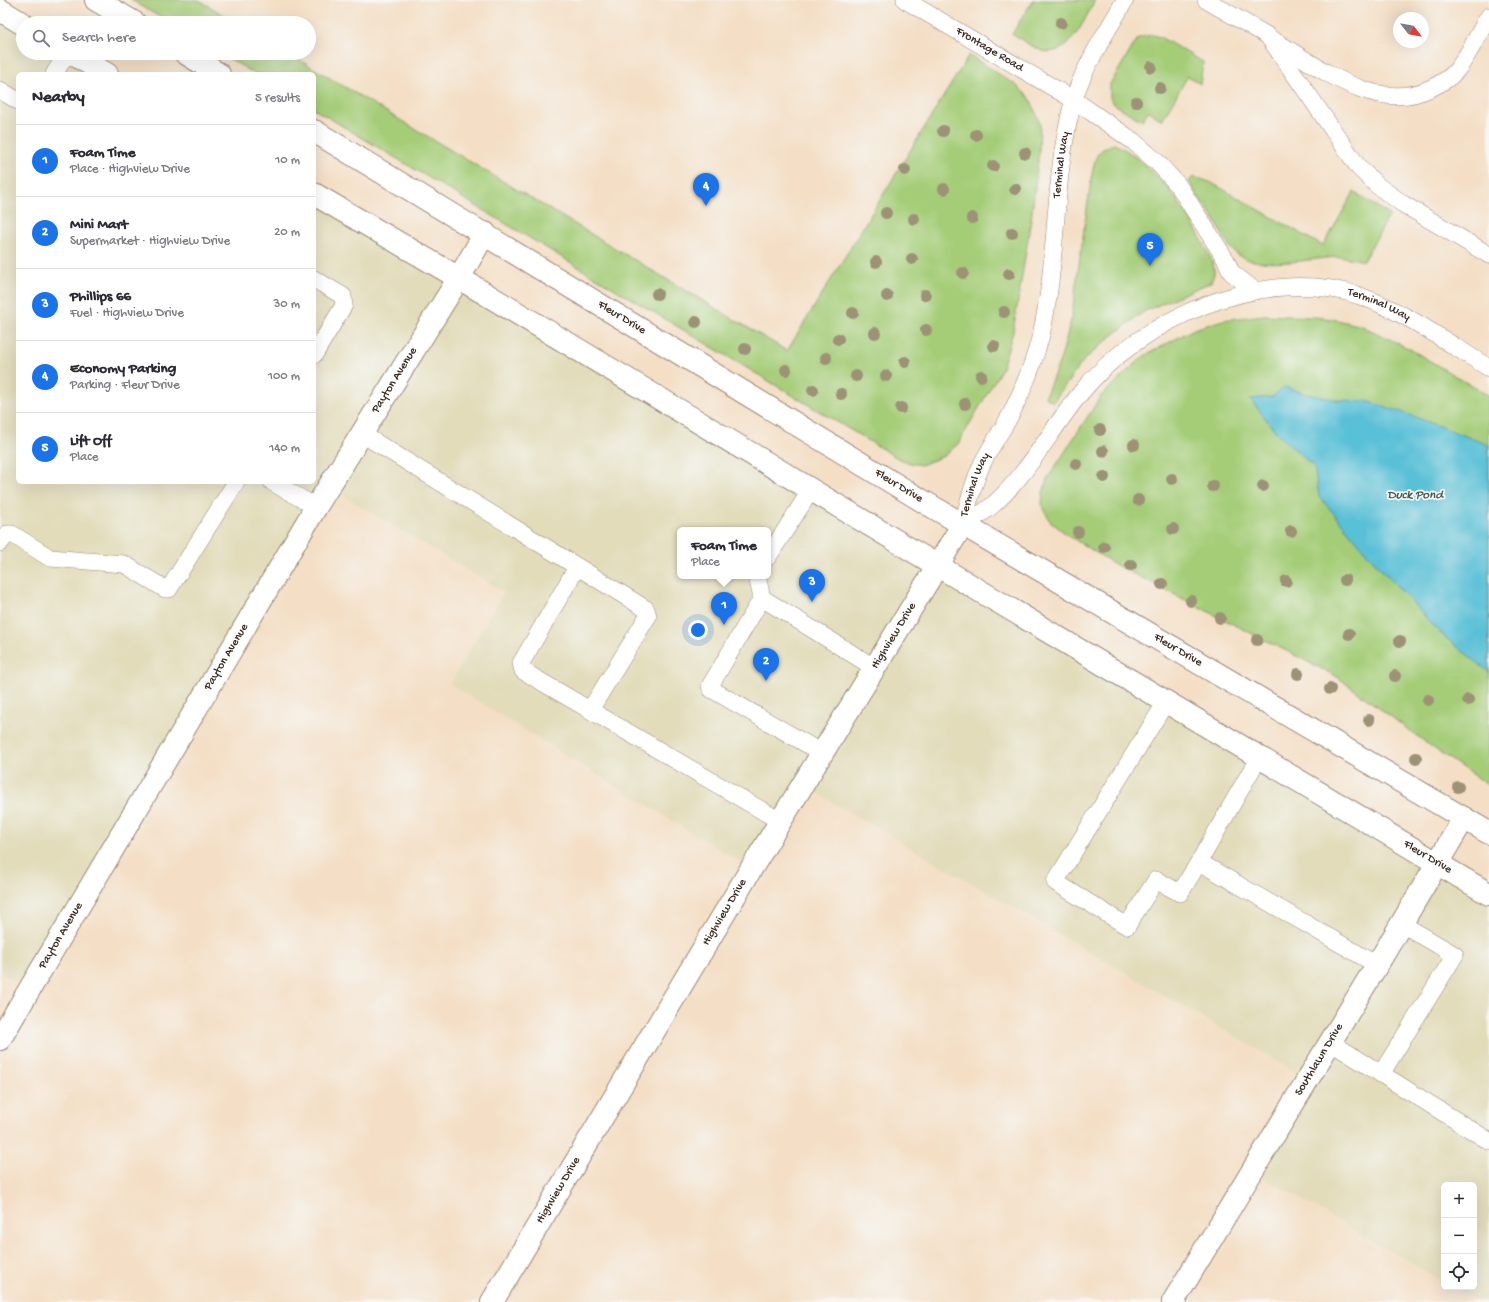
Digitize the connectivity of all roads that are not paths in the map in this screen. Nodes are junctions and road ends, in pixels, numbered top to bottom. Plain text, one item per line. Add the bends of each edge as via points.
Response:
1 (96, 0) edge
2 (905, 0) edge
3 (1125, 0) edge
4 (1206, 0) edge
5 (0, 10) edge
6 (123, 16) edge
7 (1489, 16) edge
8 (16, 20) edge
9 (1268, 36) junction
10 (63, 60) edge
11 (83, 60) edge
12 (196, 60) edge
13 (55, 72) edge
14 (104, 72) edge
15 (217, 72) edge
16 (0, 90) edge
17 (16, 100) edge
18 (1074, 100) junction
19 (316, 132) edge
20 (316, 195) edge
21 (485, 233) junction
22 (1489, 255) edge
23 (459, 278) junction
24 (316, 280) edge
25 (1255, 291) junction
26 (316, 351) edge
27 (1489, 368) edge
28 (362, 434) junction
29 (235, 484) edge
30 (276, 484) edge
31 (811, 490) junction
32 (316, 507) junction
33 (963, 524) junction
34 (0, 543) edge
35 (771, 552) edge
36 (938, 566) junction
37 (578, 567) junction
38 (758, 579) edge
39 (762, 598) junction
40 (875, 668) junction
41 (1166, 702) junction
42 (590, 710) junction
43 (822, 753) junction
44 (1259, 757) junction
45 (1464, 818) junction
46 (780, 821) junction
47 (1489, 832) edge
48 (1199, 862) junction
49 (1438, 864) junction
50 (1489, 894) edge
51 (1402, 924) junction
52 (1378, 965) junction
53 (0, 1039) edge
54 (1330, 1042) junction
55 (1381, 1074) junction
56 (1489, 1141) edge
57 (492, 1302) edge
58 (1173, 1302) edge

1 - 6 main road
2 - 18 lane, Frontage Road
3 - 18 lane, Terminal Way via 1093,55
4 - 9 lane
5 - 8 main road
7 - 9 lane via 1456,71 1444,82 1425,92 1408,96 1379,95 1354,87
9 - 22 lane via 1359,168 1403,204
10 - 13 lane
11 - 14 main road
12 - 15 main road
16 - 17 lane
18 - 25 lane via 1133,141 1157,162 1178,185 1193,207 1231,272
18 - 33 lane, Terminal Way via 1065,143 1050,281 1041,336 1010,415 972,485
19 - 21 main road, Fleur Drive
20 - 23 main road, Fleur Drive
21 - 23 main road, Payton Avenue
21 - 33 main road, Fleur Drive
23 - 28 main road, Payton Avenue
23 - 31 main road, Fleur Drive
24 - 26 lane via 343,296 345,301
25 - 27 lane, Terminal Way via 1307,287 1360,296 1394,311
25 - 33 lane, Terminal Way via 1197,308 1156,329 1113,359 1079,394 1020,478 994,505
28 - 32 main road, Payton Avenue
28 - 37 lane
29 - 34 lane via 169,589 124,564 50,558 12,534 7,534
30 - 32 lane
31 - 35 lane
31 - 36 main road, Fleur Drive
32 - 53 main road, Payton Avenue
33 - 36 main road, Highview Drive
33 - 45 main road, Fleur Drive
36 - 40 main road, Highview Drive
36 - 41 main road, Fleur Drive
37 - 42 lane via 521,663 521,668
37 - 42 lane via 648,612 648,616
38 - 39 lane
39 - 40 lane
39 - 43 lane via 710,686 711,689
40 - 43 main road, Highview Drive
41 - 44 main road, Fleur Drive
41 - 48 lane via 1055,882 1127,926 1156,880 1180,893
42 - 46 lane
43 - 46 main road, Highview Drive
44 - 48 lane
44 - 49 main road, Fleur Drive
45 - 47 main road, Fleur Drive
45 - 49 main road, Southlawn Drive
46 - 57 main road, Highview Drive
48 - 52 lane
49 - 50 main road, Fleur Drive
49 - 51 main road, Southlawn Drive
51 - 52 main road, Southlawn Drive
51 - 55 lane via 1455,955
52 - 54 main road, Southlawn Drive
54 - 55 lane
54 - 58 main road, Southlawn Drive
55 - 56 lane

